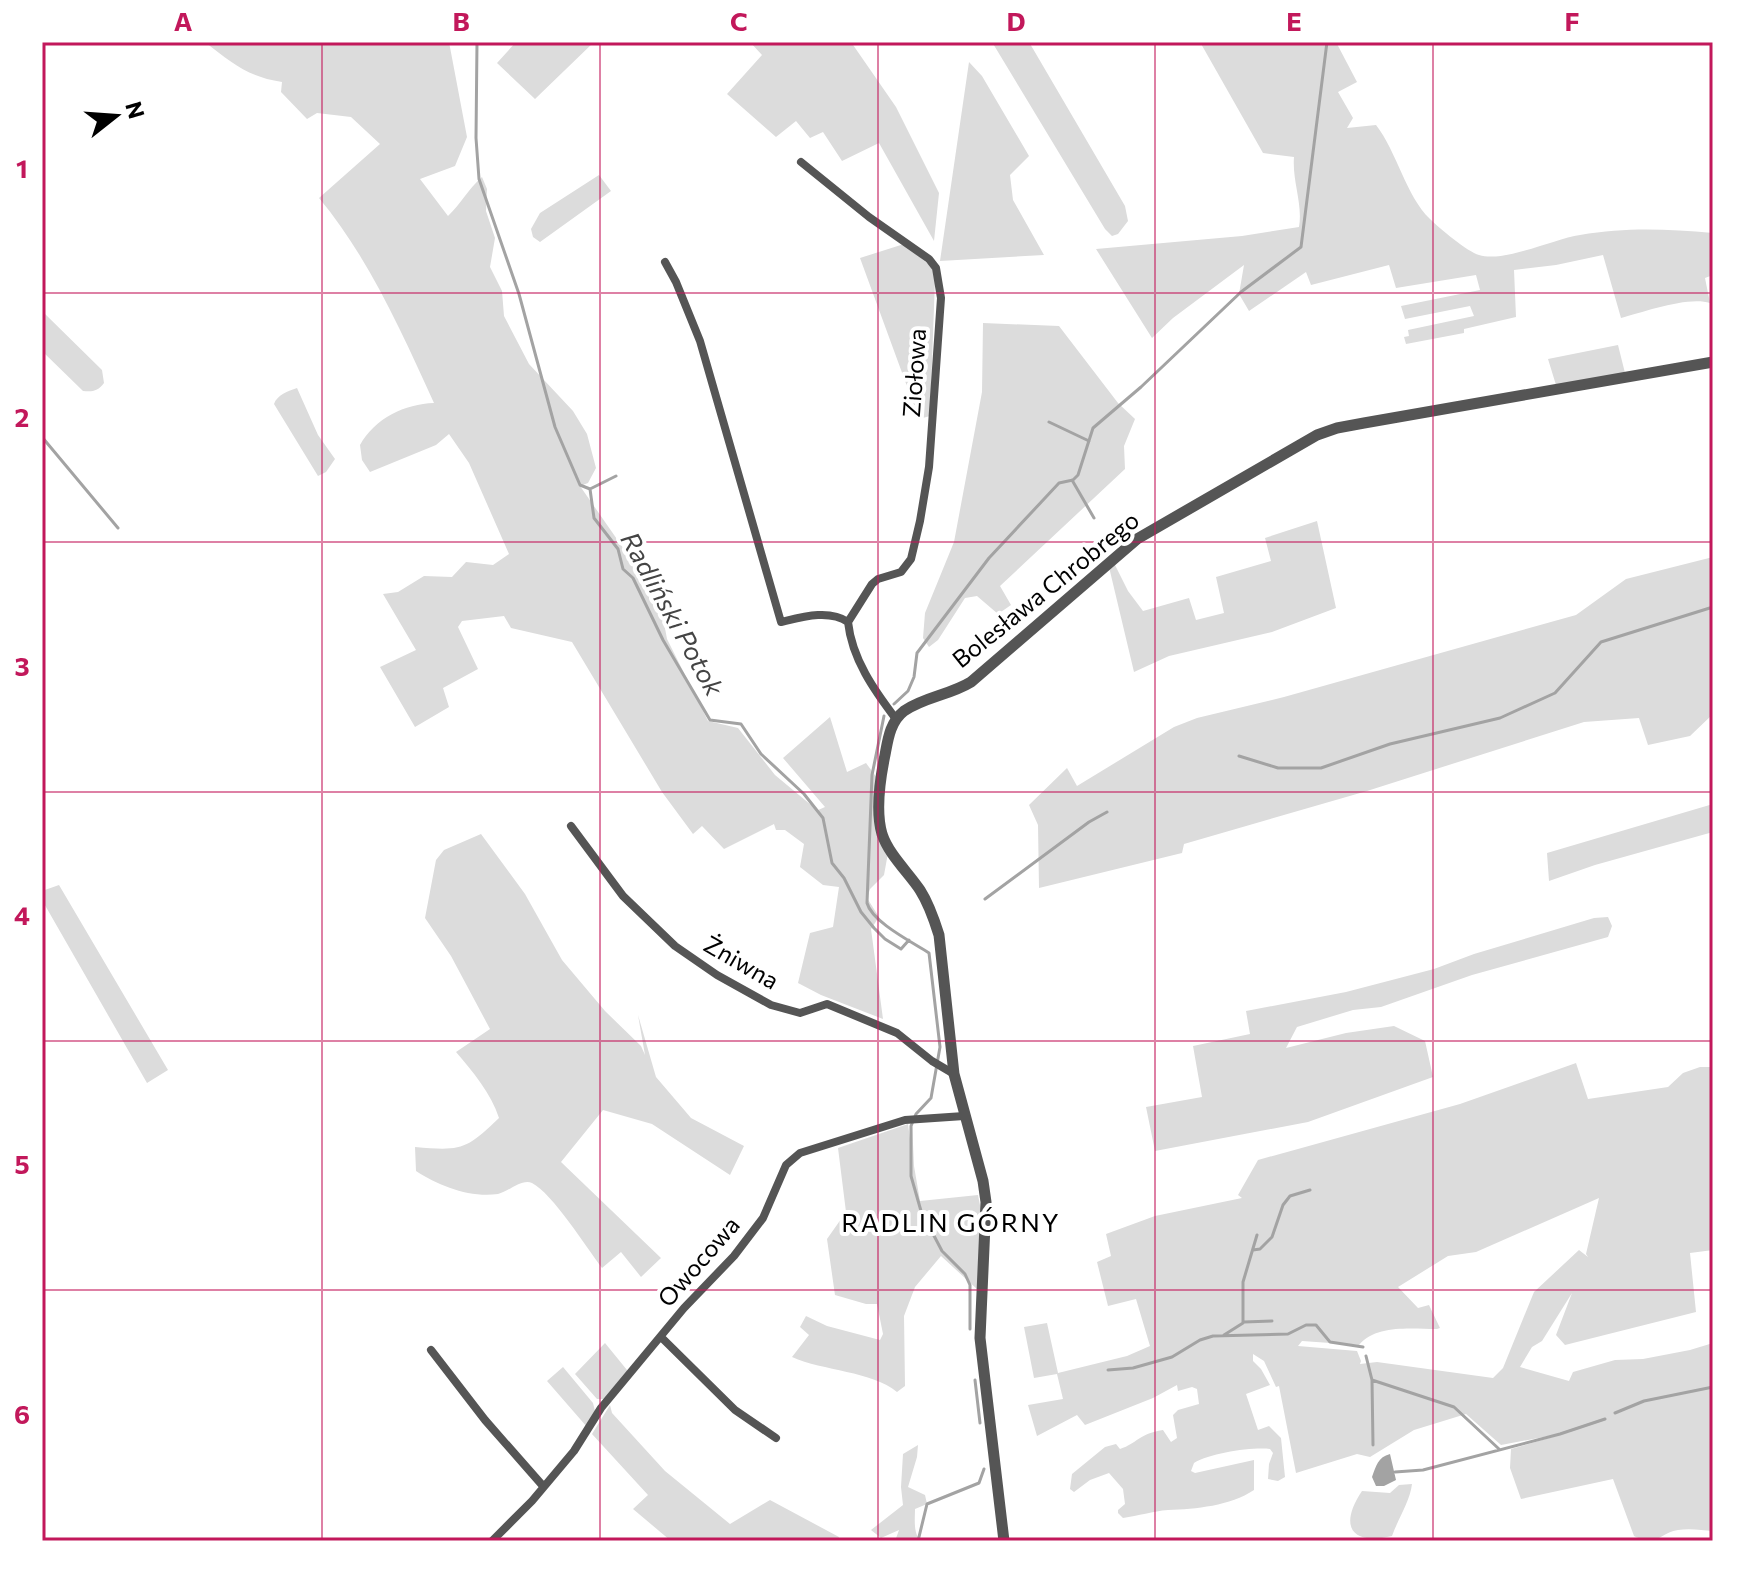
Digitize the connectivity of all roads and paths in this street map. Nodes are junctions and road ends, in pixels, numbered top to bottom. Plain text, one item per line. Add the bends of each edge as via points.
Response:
1 (801, 162) dead end
2 (665, 262) dead end
3 (1713, 362) edge
4 (848, 622) junction
5 (896, 719) junction
6 (571, 826) dead end
7 (954, 1074) junction
8 (964, 1116) junction
9 (661, 1337) junction
10 (431, 1350) dead end
11 (776, 1438) dead end
12 (543, 1486) junction
13 (492, 1541) edge
14 (1004, 1541) edge

1 - 4 street, Ziołowa via 929,259 936,268 941,298 929,467 911,559 901,572 872,584
2 - 4 street via 700,341 781,622 821,615
3 - 5 street, Bolesława Chrobrego via 1317,435 1137,539 971,682
4 - 5 street via 857,658
5 - 7 street via 883,763 880,820 886,844 920,891 939,935
6 - 7 street, Żniwna via 623,896 675,946 717,975 771,1005 800,1013 827,1004 897,1033
7 - 8 street
8 - 9 street, Owocowa via 905,1120 800,1153 786,1165 763,1218
8 - 14 street via 986,1202 980,1338
9 - 11 street via 735,1410
9 - 12 street, Owocowa
10 - 12 street
12 - 13 street, Owocowa

